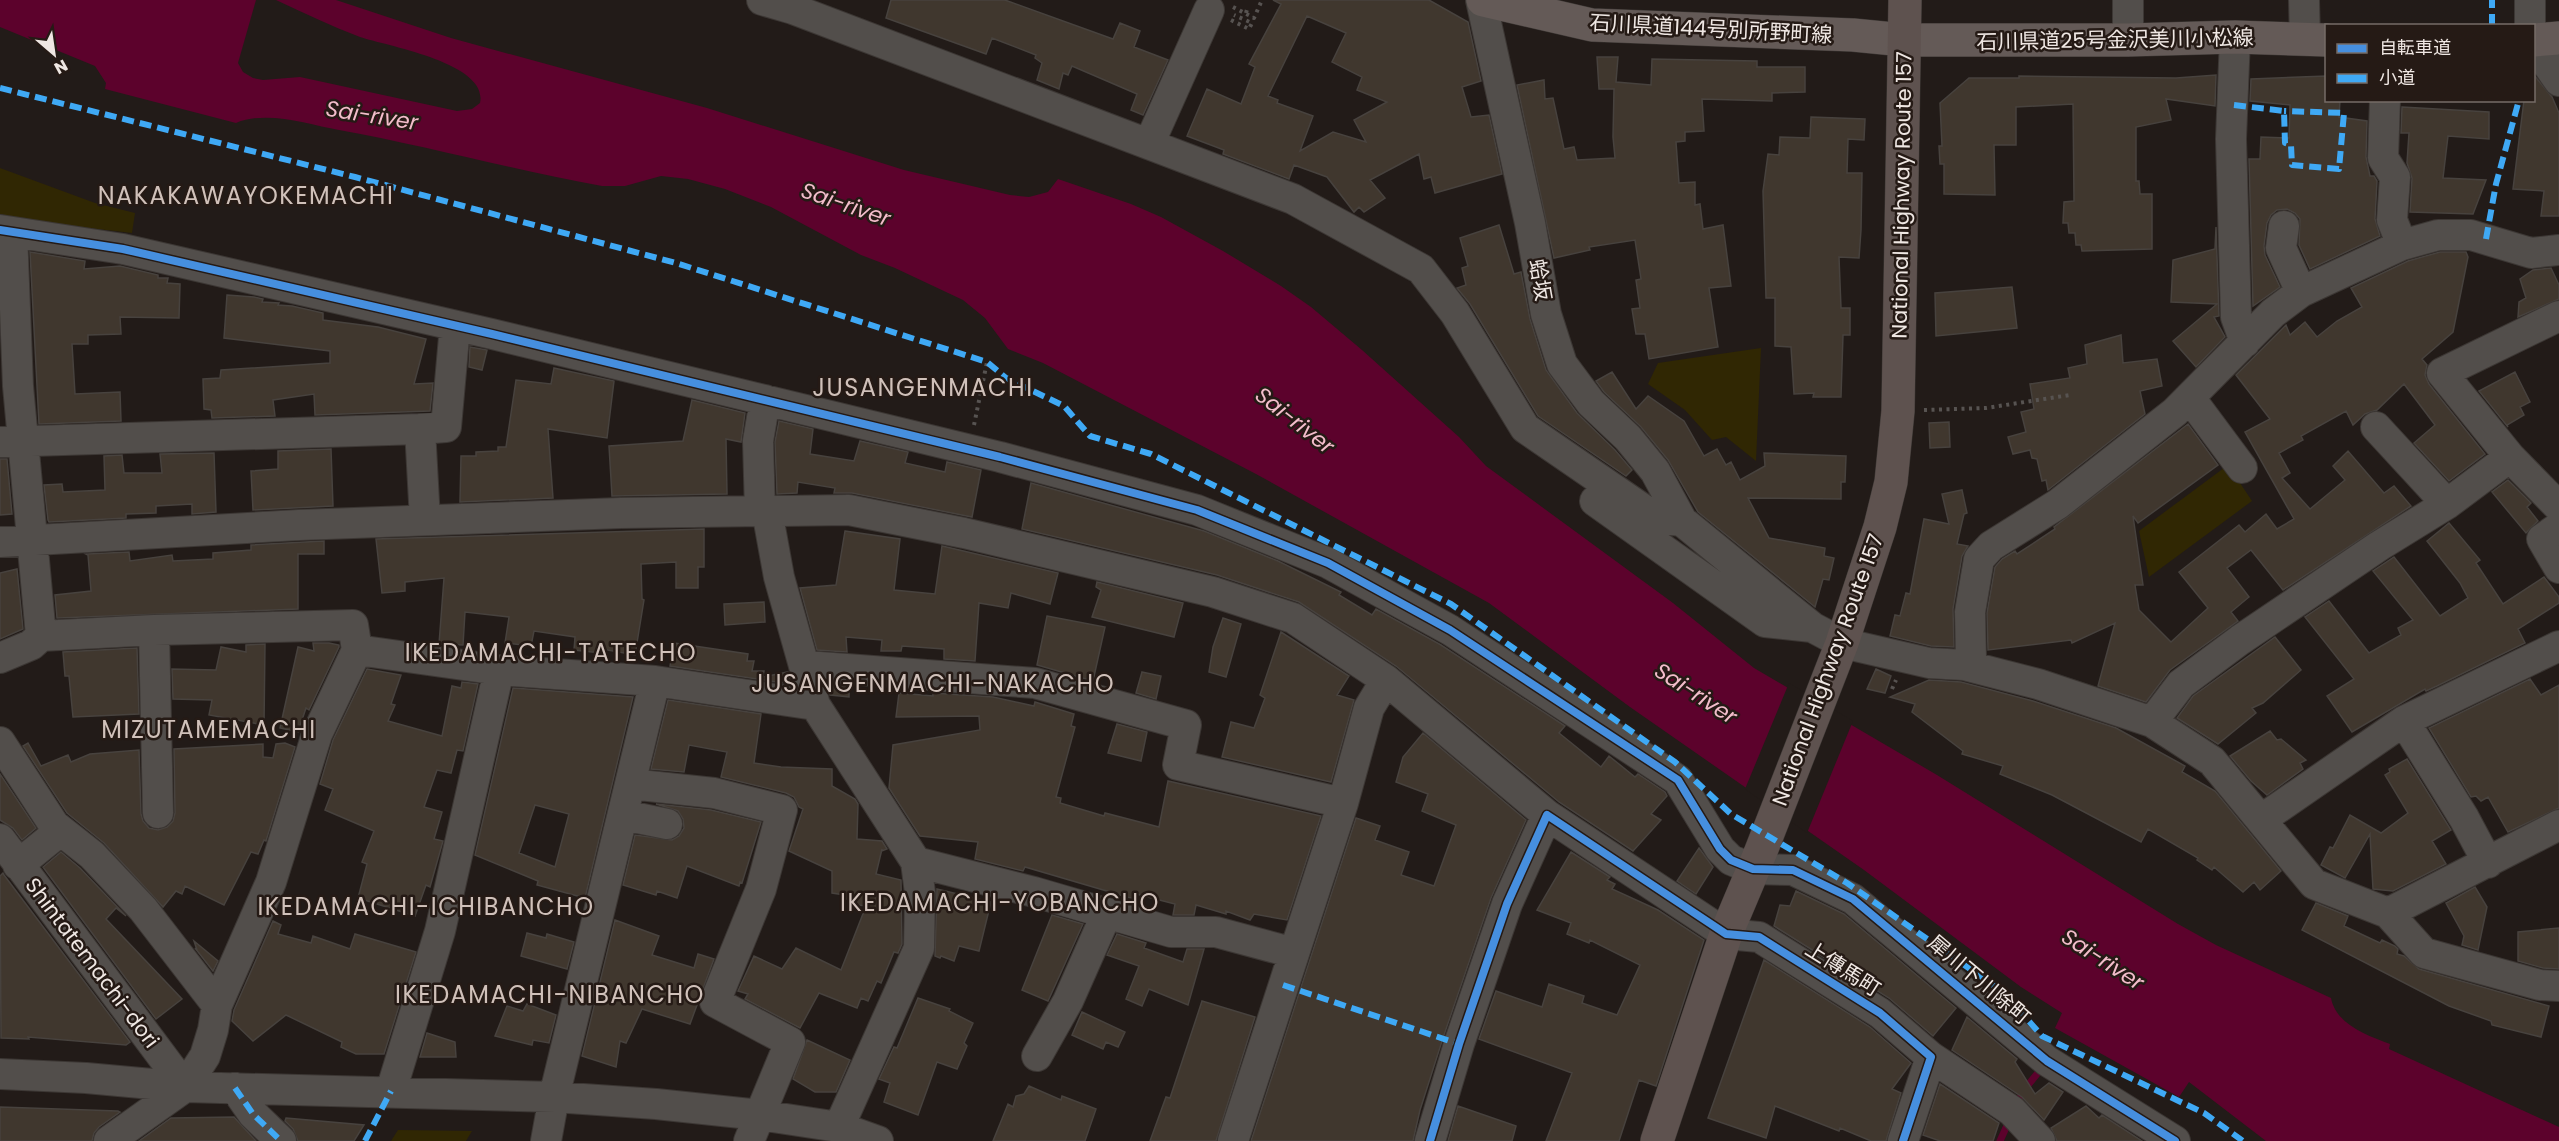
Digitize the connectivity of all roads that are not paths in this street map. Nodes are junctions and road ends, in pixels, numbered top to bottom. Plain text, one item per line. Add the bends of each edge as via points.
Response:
1 (762, 0) edge
2 (1482, 0) edge
3 (1905, 0) edge
4 (2127, 0) edge
5 (2304, 0) edge
6 (2530, 0) edge
7 (1209, 10) dead end
8 (2530, 24) edge
9 (2235, 37) junction
10 (2559, 38) edge
11 (1904, 40) junction
12 (2128, 40) junction
13 (2316, 40) edge
14 (2535, 43) edge
15 (2535, 45) edge
16 (2559, 81) edge
17 (2385, 102) edge
18 (1149, 144) junction
19 (2284, 226) dead end
20 (6, 231) edge
21 (2402, 245) junction
22 (2559, 250) edge
23 (1420, 268) junction
24 (2301, 292) junction
25 (2559, 316) edge
26 (455, 326) junction
27 (2245, 342) junction
28 (2190, 398) junction
29 (765, 400) junction
30 (2376, 427) dead end
31 (420, 429) junction
32 (11, 441) edge
33 (2510, 457) junction
34 (2242, 468) dead end
35 (2447, 504) junction
36 (764, 511) junction
37 (2559, 514) edge
38 (425, 520) junction
39 (1682, 521) junction
40 (32, 539) junction
41 (0, 542) edge
42 (2559, 568) edge
43 (1812, 627) junction
44 (154, 630) junction
45 (41, 636) junction
46 (2559, 646) edge
47 (1840, 649) junction
48 (357, 650) junction
49 (0, 658) edge
50 (1964, 665) junction
51 (806, 666) junction
52 (499, 670) junction
53 (1386, 680) junction
54 (655, 681) junction
55 (815, 705) junction
56 (2404, 721) junction
57 (2152, 722) junction
58 (0, 742) edge
59 (630, 784) junction
60 (1343, 803) junction
61 (158, 813) dead end
62 (623, 815) junction
63 (1547, 815) junction
64 (2262, 819) junction
65 (667, 824) dead end
66 (2559, 825) edge
67 (60, 831) junction
68 (0, 839) edge
69 (1757, 860) junction
70 (916, 861) junction
71 (2488, 863) junction
72 (18, 865) junction
73 (1107, 913) junction
74 (2388, 913) junction
75 (1726, 934) junction
76 (1294, 953) junction
77 (2559, 986) edge
78 (217, 1005) junction
79 (1038, 1056) dead end
80 (1931, 1057) junction
81 (0, 1074) edge
82 (185, 1087) junction
83 (235, 1088) junction
84 (391, 1091) junction
85 (554, 1097) junction
86 (839, 1127) junction
87 (755, 1128) edge
88 (109, 1141) edge
89 (281, 1141) edge
90 (546, 1141) edge
91 (878, 1141) edge
92 (1233, 1141) edge
93 (1430, 1141) edge
94 (1657, 1141) edge
95 (1903, 1141) edge
96 (2040, 1141) edge
97 (2175, 1141) edge

1 - 18 street
2 - 11 main road, 石川県道144号別所野町線 via 1592,25
2 - 39 street, 蛤坂 via 1546,314 1562,364 1591,403 1655,471
3 - 11 highway, National Highway Route 157
4 - 12 street
5 - 13 street
6 - 8 street
7 - 18 street
9 - 12 main road, 石川県道25号金沢美川小松線
9 - 13 main road, 石川県道25号金沢美川小松線
9 - 27 street via 2231,139 2236,317
10 - 14 main road
11 - 12 main road, 石川県道25号金沢美川小松線
11 - 47 highway, National Highway Route 157 via 1898,411 1891,482
15 - 16 street
17 - 21 street via 2383,158 2395,177 2392,220
18 - 23 street via 1293,199
19 - 24 street via 2281,248
20 - 26 street via 123,249
20 - 32 street via 18,386
21 - 22 street via 2439,235 2471,235 2531,254
21 - 24 street
23 - 39 street via 1455,313 1525,428 1656,518
23 - 43 street via 1430,306 1505,430 1558,475 1765,622
24 - 27 street
25 - 33 street via 2442,373
26 - 29 street
26 - 31 street via 446,427
27 - 28 street
28 - 34 street
28 - 50 street via 2058,504 1991,546 1979,559 1970,612 1971,658
29 - 36 street via 758,441
29 - 69 street via 1197,510 1328,563 1450,630 1678,780 1720,849 1731,860
30 - 35 street
31 - 32 street
31 - 38 street
32 - 40 street
33 - 35 street
33 - 37 street
35 - 57 street via 2240,640 2181,684
36 - 38 street
36 - 51 street
36 - 53 street via 849,510 1213,592 1293,618
37 - 42 street via 2542,539
38 - 40 street
39 - 43 street
40 - 41 street
40 - 45 street
43 - 47 street
44 - 45 street
44 - 48 street via 353,625
44 - 61 street
45 - 49 street via 31,645
46 - 56 street
47 - 50 street
47 - 69 highway, National Highway Route 157
48 - 52 street
48 - 78 street via 317,734 271,882
50 - 57 street via 2038,684
51 - 55 street
51 - 60 street via 1035,683 1186,725 1178,765
52 - 54 street
52 - 84 street via 440,931
53 - 60 street via 1369,708
53 - 63 street
54 - 55 street
54 - 59 street
55 - 70 street
56 - 64 street
56 - 71 street
57 - 64 street via 2212,761
58 - 67 street
59 - 62 street
59 - 87 street via 714,793 782,810 761,889 715,1002 790,1042
60 - 76 street
62 - 65 street
62 - 85 street
63 - 75 street
63 - 93 street via 1507,904
64 - 74 street via 2314,884
66 - 71 street
67 - 72 street
67 - 78 street via 92,855 143,909
68 - 72 street, Shintatemachi-dori
69 - 75 highway, National Highway Route 157
69 - 97 street, 犀川下川除町 via 1793,870 1853,899 2048,1061
70 - 73 street
70 - 86 street via 921,892 920,948
71 - 74 street
72 - 82 street, Shintatemachi-dori
73 - 76 street via 1171,932 1216,932
73 - 79 street via 1068,1001
74 - 77 street via 2424,953 2540,985
75 - 80 street, 上傳馬町 via 1759,937 1880,1013
75 - 94 highway, National Highway Route 157
76 - 92 street
78 - 82 street via 205,1056
80 - 95 street
80 - 96 street, 上傳馬町 via 2012,1111
81 - 82 street
82 - 83 street
82 - 88 street
83 - 84 street
83 - 89 street
84 - 85 street
85 - 87 street
85 - 90 street
86 - 87 street
86 - 91 street

